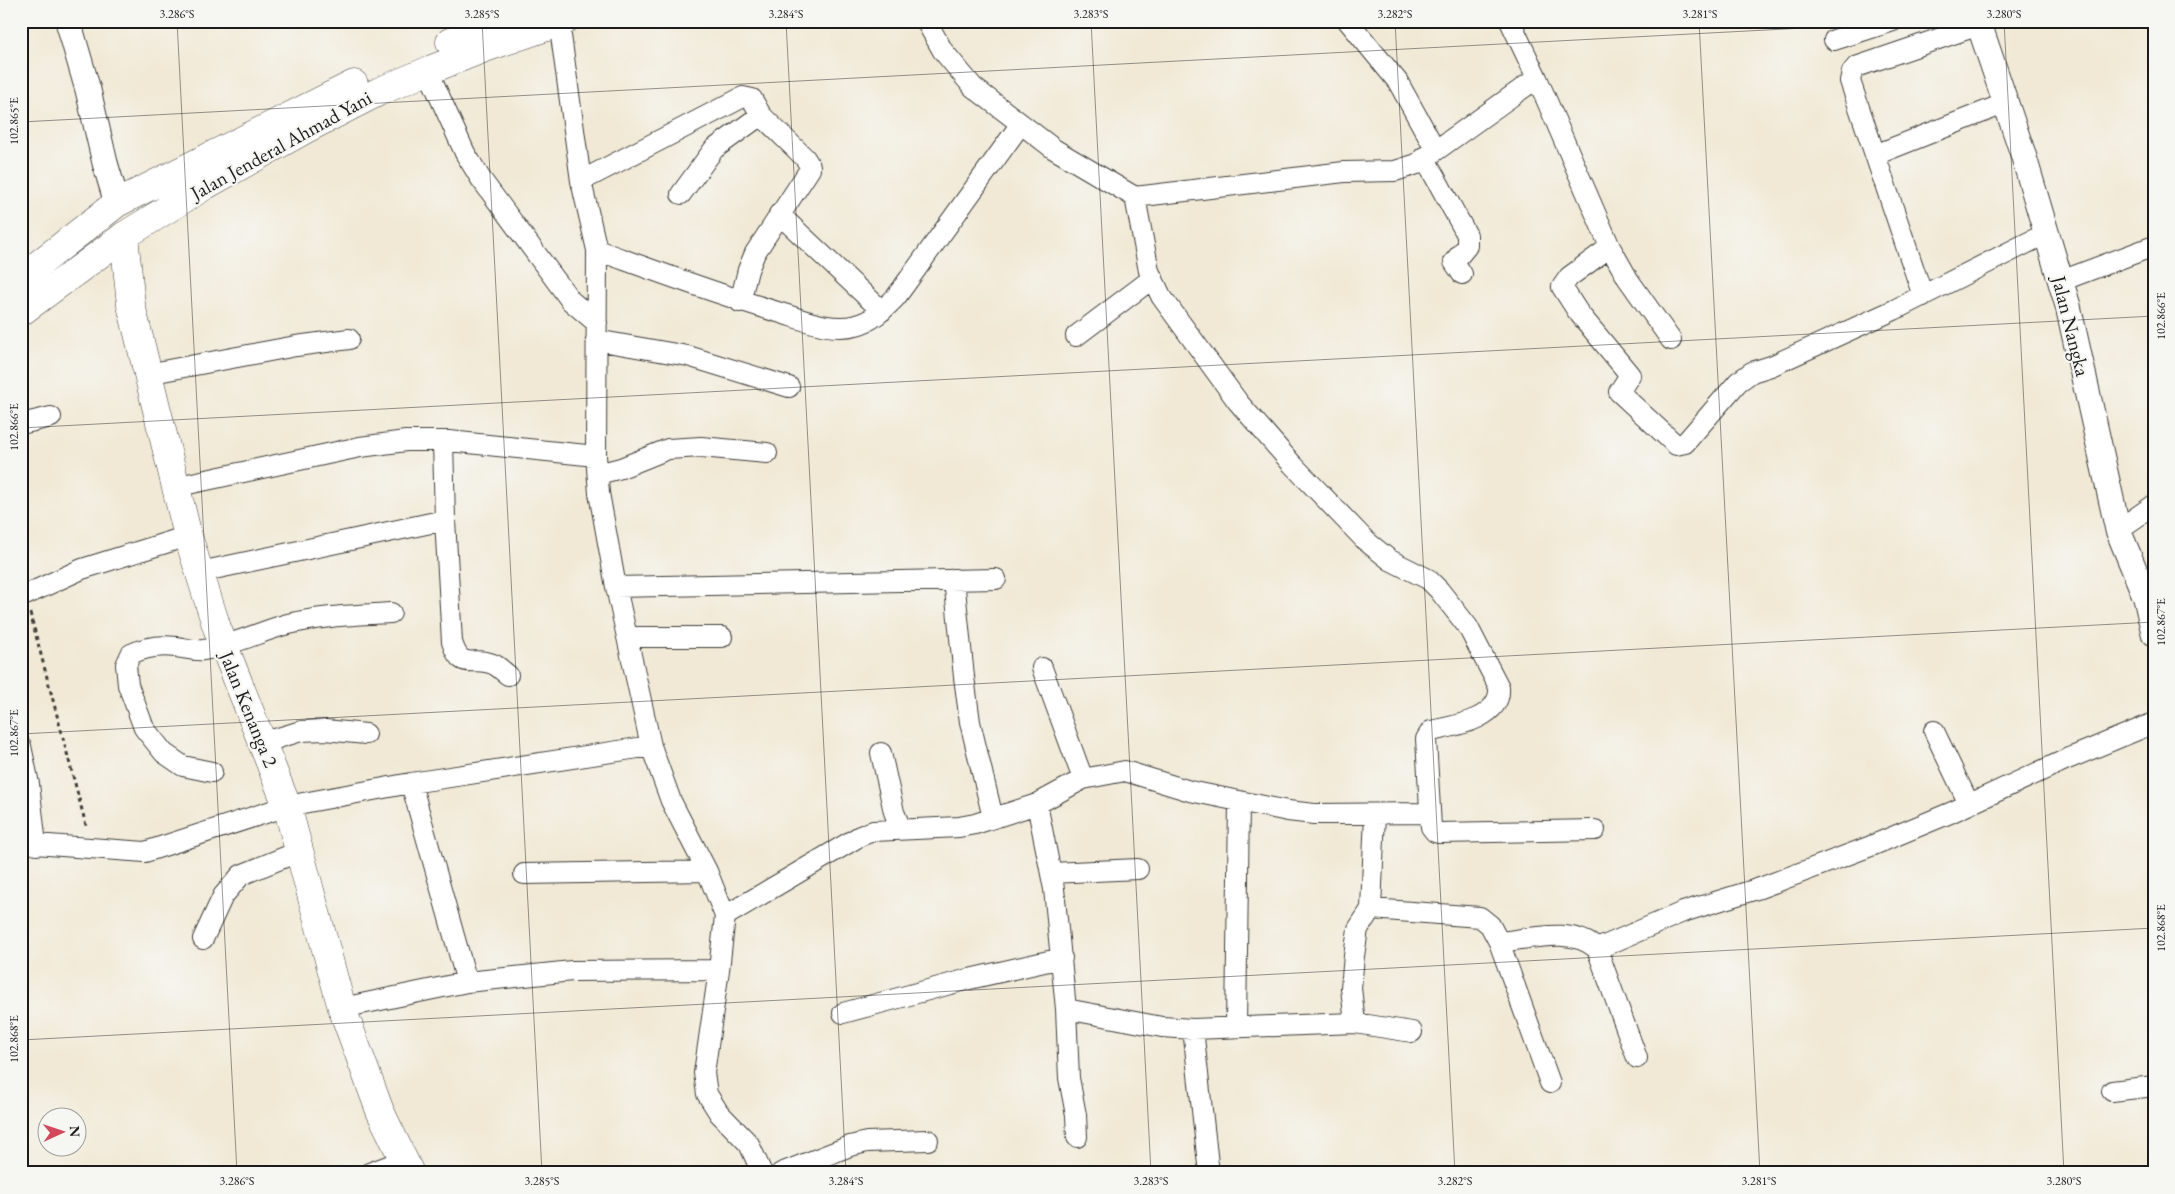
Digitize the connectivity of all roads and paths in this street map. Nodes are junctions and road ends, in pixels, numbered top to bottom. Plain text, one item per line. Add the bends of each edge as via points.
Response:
1 (68, 21) edge
2 (502, 21) edge
3 (926, 21) edge
4 (1348, 21) edge
5 (1893, 21) edge
6 (561, 22) edge
7 (1511, 22) edge
8 (1979, 23) edge
9 (1834, 40) dead end
10 (428, 71) junction
11 (1537, 78) junction
12 (2006, 103) junction
13 (761, 115) junction
14 (1020, 125) junction
15 (1429, 153) junction
16 (1875, 155) junction
17 (581, 181) junction
18 (681, 194) dead end
19 (1135, 197) junction
20 (117, 203) junction
21 (779, 214) junction
22 (2047, 233) junction
23 (124, 236) junction
24 (2154, 246) edge
25 (596, 250) junction
26 (1614, 254) junction
27 (1462, 274) dead end
28 (21, 278) edge
29 (1153, 278) junction
30 (2061, 281) junction
31 (1923, 296) junction
32 (740, 302) junction
33 (882, 311) junction
34 (21, 312) edge
35 (596, 332) junction
36 (1076, 336) dead end
37 (349, 339) dead end
38 (1671, 340) dead end
39 (147, 374) junction
40 (789, 387) dead end
41 (50, 417) dead end
42 (21, 424) edge
43 (443, 441) junction
44 (767, 453) dead end
45 (597, 465) junction
46 (174, 487) junction
47 (2154, 506) edge
48 (445, 520) junction
49 (2118, 530) junction
50 (188, 536) junction
51 (200, 572) junction
52 (954, 579) junction
53 (996, 579) dead end
54 (616, 587) junction
55 (23, 596) edge
56 (391, 613) dead end
57 (2154, 633) edge
58 (627, 637) junction
59 (722, 637) dead end
60 (224, 646) junction
61 (1042, 668) dead end
62 (508, 675) dead end
63 (2154, 723) edge
64 (1934, 731) dead end
65 (366, 734) dead end
66 (262, 743) junction
67 (21, 746) edge
68 (651, 746) junction
69 (881, 754) dead end
70 (212, 772) dead end
71 (1083, 779) junction
72 (411, 783) junction
73 (1239, 802) junction
74 (1036, 804) junction
75 (1969, 804) junction
76 (287, 806) junction
77 (1430, 813) junction
78 (1375, 814) junction
79 (993, 818) junction
80 (901, 829) junction
81 (1595, 830) dead end
82 (28, 844) edge
83 (93, 849) junction
84 (300, 851) junction
85 (1138, 870) dead end
86 (707, 871) junction
87 (1051, 873) junction
88 (524, 874) dead end
89 (1370, 909) junction
90 (725, 916) junction
91 (203, 939) dead end
92 (1499, 942) junction
93 (1597, 949) junction
94 (1062, 958) junction
95 (719, 970) junction
96 (466, 982) junction
97 (342, 1008) junction
98 (1066, 1009) junction
99 (843, 1013) dead end
100 (1355, 1023) junction
101 (1236, 1027) junction
102 (1193, 1029) junction
103 (1412, 1032) dead end
104 (1636, 1058) dead end
105 (1550, 1082) dead end
106 (2154, 1086) edge
107 (2112, 1091) dead end
108 (1076, 1137) dead end
109 (928, 1140) dead end
110 (407, 1167) edge
111 (369, 1173) edge
112 (762, 1173) edge
113 (781, 1173) edge
114 (1209, 1173) edge

1 - 20 street
2 - 20 main road, Jalan Jenderal Ahmad Yani via 364,80
3 - 14 street via 943,51 973,87
4 - 15 street via 1398,82
5 - 9 street
6 - 10 main road, Jalan Jenderal Ahmad Yani
6 - 17 street
7 - 11 street
8 - 12 street, Jalan Nangka
8 - 16 street via 1856,67 1852,72 1850,81
10 - 23 main road, Jalan Jenderal Ahmad Yani via 378,92 306,129
10 - 35 street via 465,153 481,179
11 - 15 street
11 - 26 street
12 - 16 street
12 - 22 street, Jalan Nangka
13 - 17 street via 752,99 743,97
13 - 18 street via 714,149
13 - 21 street via 810,166 808,174
14 - 19 street
14 - 33 street via 896,297
15 - 19 street via 1417,164 1395,171 1344,172
15 - 27 street via 1467,235 1467,246 1454,262
16 - 31 street
17 - 25 street
19 - 29 street via 1144,250
20 - 23 main road, Jalan Kenanga 2
20 - 28 main road, Jalan Jenderal Ahmad Yani
21 - 32 street via 751,261
21 - 33 street
22 - 30 street, Jalan Nangka
22 - 31 street
23 - 34 main road, Jalan Jenderal Ahmad Yani
23 - 39 main road, Jalan Kenanga 2 via 131,305
24 - 30 street
25 - 32 street
25 - 35 street
26 - 31 street via 1569,277 1562,287 1578,312 1630,375 1619,392 1676,445 1685,443 1725,395 1752,372
26 - 38 street
29 - 36 street
29 - 77 street via 1161,296 1238,402 1292,464 1366,541 1390,560 1428,578 1468,627 1484,654 1499,687 1497,704 1479,718 1431,731 1426,739
30 - 49 street, Jalan Nangka
32 - 33 street via 839,327 855,326
35 - 40 street
35 - 45 street
37 - 39 street
39 - 46 main road, Jalan Kenanga 2
41 - 42 street
43 - 45 street
43 - 46 street via 406,441 360,447
43 - 48 street
44 - 45 street via 668,449 621,468
45 - 54 street
46 - 50 main road, Jalan Kenanga 2
47 - 49 street
48 - 51 street
48 - 62 street via 452,642 456,656 462,660 495,665
49 - 57 street, Jalan Nangka via 2146,598
50 - 51 main road, Jalan Kenanga 2
50 - 55 street via 82,569
51 - 60 main road, Jalan Kenanga 2
52 - 53 street
52 - 54 street
52 - 79 street via 970,722
54 - 58 street
55 - 83 path
56 - 60 street via 313,619
58 - 59 street
58 - 68 street
60 - 66 main road, Jalan Kenanga 2
60 - 70 street via 200,650 152,647 132,654 126,666 128,685 144,728 164,753 183,766
61 - 71 street
63 - 75 street
64 - 75 street
65 - 66 street via 301,731
66 - 76 main road, Jalan Kenanga 2
67 - 82 street via 29,784
68 - 72 street
68 - 86 street via 671,801
69 - 80 street via 892,806
71 - 73 street via 1125,771 1166,785
71 - 74 street
72 - 76 street
72 - 96 street
73 - 78 street via 1314,814
73 - 101 street
74 - 79 street
74 - 87 street
75 - 93 street via 1871,846 1760,888 1683,912
76 - 83 street via 144,852
76 - 84 main road, Jalan Kenanga 2
77 - 78 street
77 - 81 street via 1431,826 1439,833
78 - 89 street
79 - 80 street via 959,827
80 - 90 street via 873,831 860,836
82 - 83 street
84 - 91 street via 241,874 223,896
84 - 97 main road, Jalan Kenanga 2
85 - 87 street
86 - 88 street
86 - 90 street
87 - 94 street
89 - 92 street via 1480,917 1490,925
89 - 100 street via 1358,929 1354,956 1351,988
90 - 95 street
92 - 93 street via 1566,936 1589,942
92 - 105 street
93 - 104 street
94 - 98 street
94 - 99 street
95 - 96 street via 572,971
95 - 112 street via 704,1073 707,1094 719,1113 749,1144
96 - 97 street
97 - 110 main road, Jalan Kenanga 2 via 380,1111
98 - 102 street via 1162,1027
98 - 108 street
100 - 101 street
100 - 103 street
101 - 102 street
102 - 114 street
106 - 107 street
109 - 113 street via 867,1142
110 - 111 street

